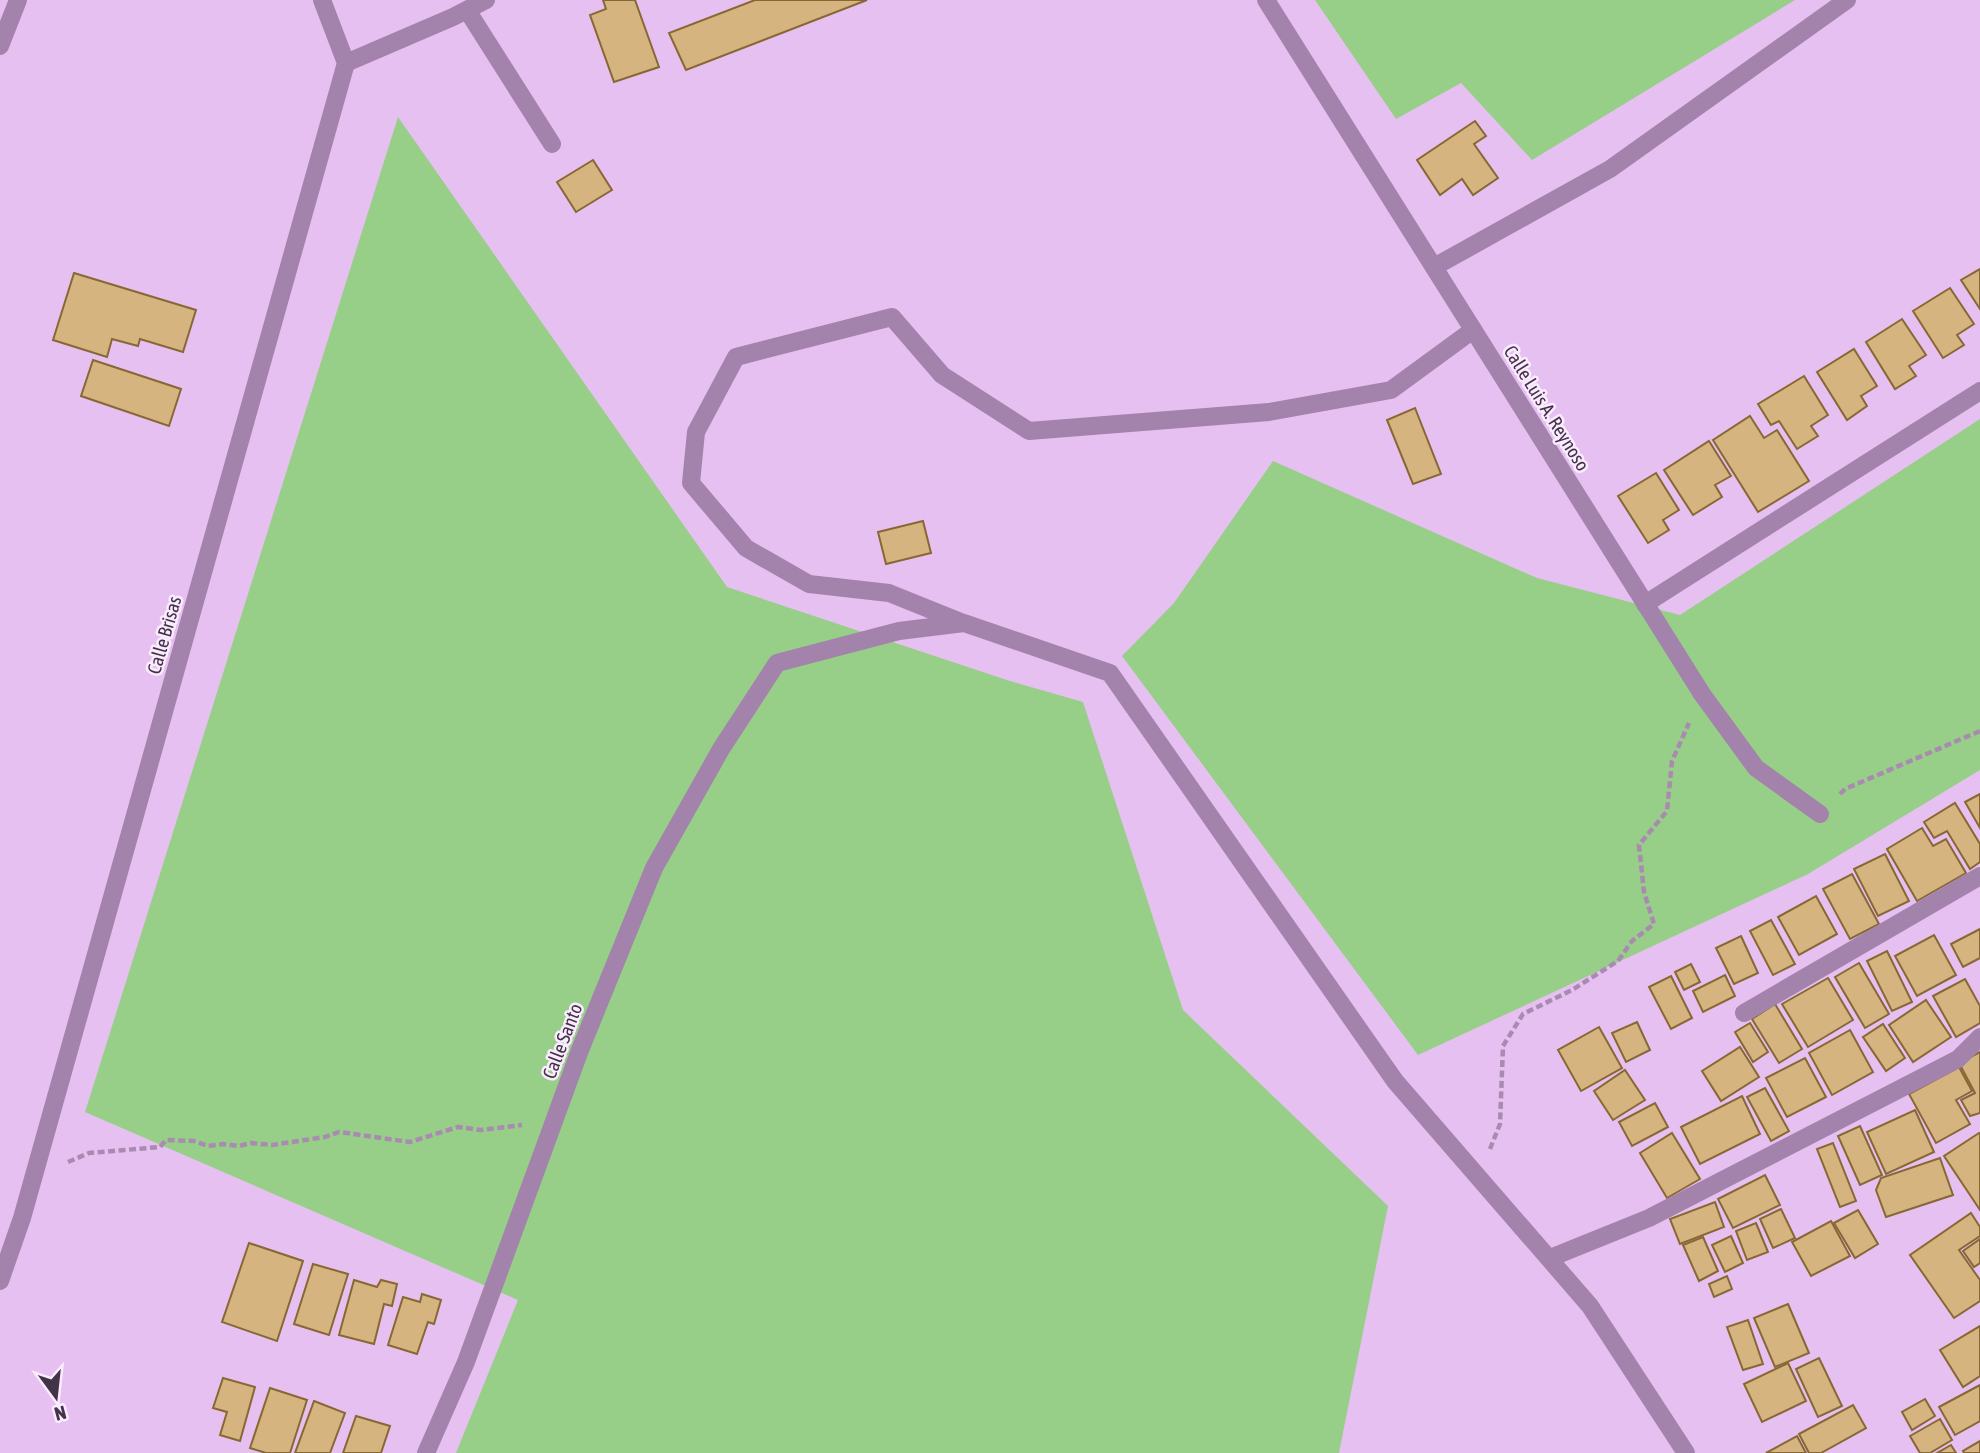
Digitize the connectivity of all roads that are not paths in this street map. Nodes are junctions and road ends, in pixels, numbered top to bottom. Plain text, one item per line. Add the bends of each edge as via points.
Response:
1 (18, 0) edge
2 (322, 0) edge
3 (486, 0) edge
4 (1266, 0) edge
5 (1847, 0) edge
6 (467, 10) junction
7 (0, 46) edge
8 (346, 63) junction
9 (552, 144) dead end
10 (1434, 267) junction
11 (1473, 330) junction
12 (1980, 391) edge
13 (1645, 604) junction
14 (964, 623) junction
15 (1820, 814) road end
16 (1980, 876) edge
17 (1744, 1013) dead end
18 (1980, 1037) edge
19 (1550, 1258) junction
20 (0, 1282) edge
21 (426, 1453) edge
22 (1686, 1453) edge

1 - 7 street
2 - 8 street
3 - 6 street
4 - 10 street, Calle Luis A. Reynoso
5 - 10 street via 1611,169
6 - 8 street
6 - 9 street
8 - 20 street, Calle Brisas
10 - 11 street, Calle Luis A. Reynoso
11 - 13 street, Calle Luis A. Reynoso
11 - 14 street via 1391,390 1269,412 1029,431 942,375 892,317 736,357 696,432 691,484 747,548 809,584 889,593
12 - 13 street
13 - 15 street, Calle Luis A. Reynoso via 1756,768
14 - 19 street via 1110,673 1395,1081
14 - 21 street, Calle Santo via 899,631 778,663 721,749 654,868 580,1050 466,1362
16 - 17 street
18 - 19 street via 1958,1059 1661,1212
19 - 22 street via 1590,1306

